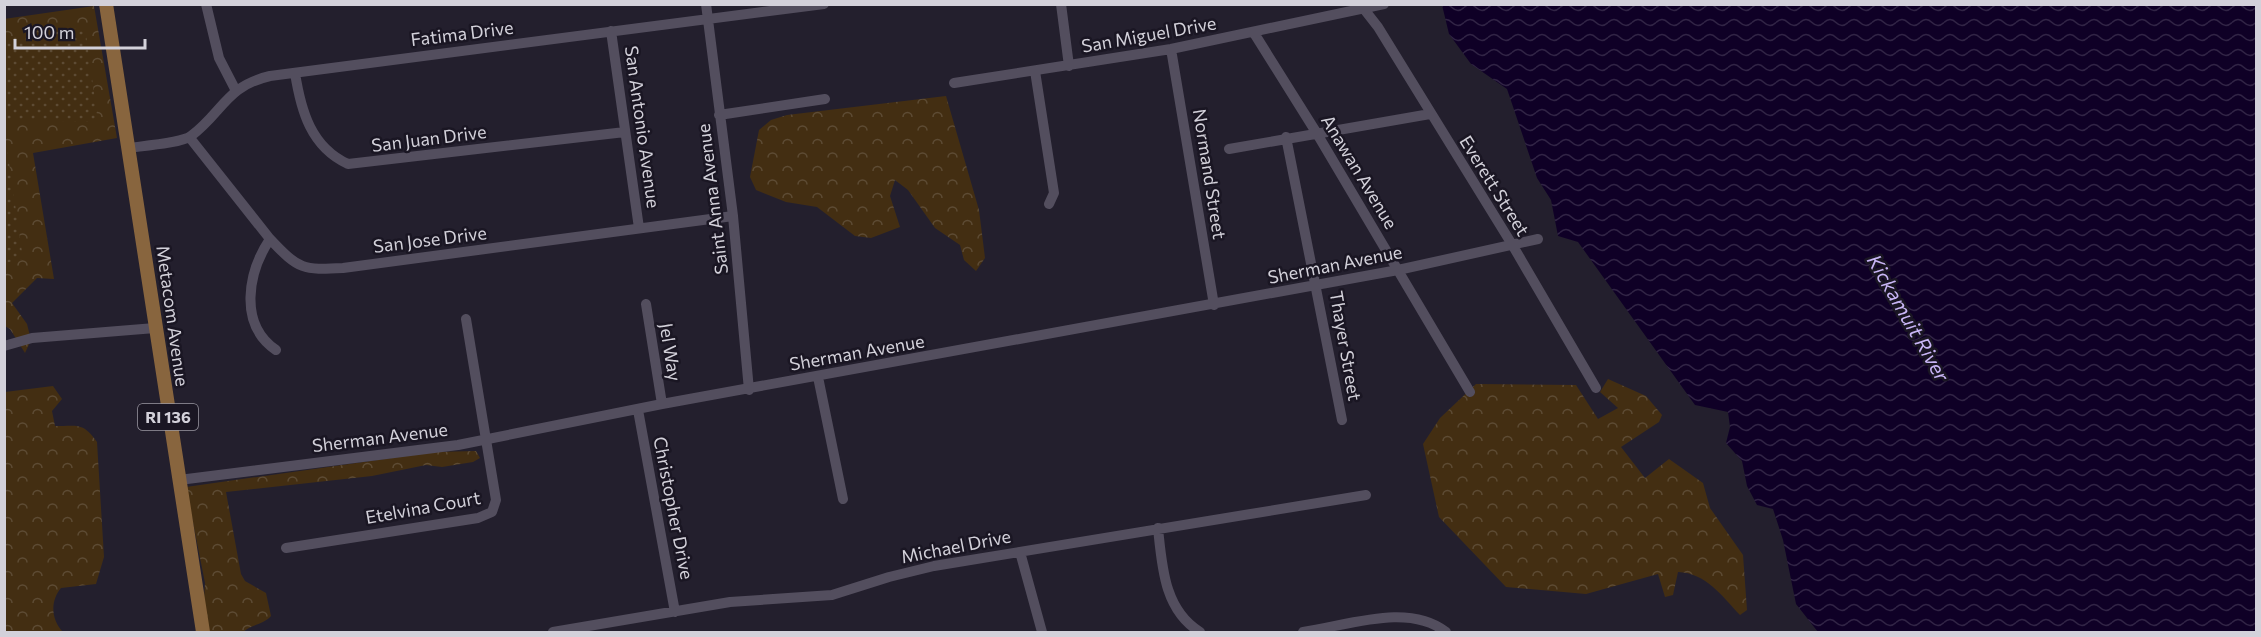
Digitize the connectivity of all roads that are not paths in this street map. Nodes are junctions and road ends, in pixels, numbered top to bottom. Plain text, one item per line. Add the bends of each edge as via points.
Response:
1 (106, 4) edge
2 (206, 4) edge
3 (706, 4) edge
4 (824, 4) edge
5 (1061, 4) edge
6 (1384, 4) edge
7 (1362, 7) edge
8 (708, 19) junction
9 (611, 31) junction
10 (1254, 33) junction
11 (1171, 49) junction
12 (1069, 66) junction
13 (1035, 71) junction
14 (295, 73) junction
15 (954, 83) dead end
16 (235, 89) junction
17 (825, 99) dead end
18 (1430, 114) junction
19 (719, 115) junction
20 (624, 132) junction
21 (1316, 132) junction
22 (1286, 137) junction
23 (190, 138) junction
24 (128, 148) junction
25 (1229, 149) dead end
26 (1049, 204) dead end
27 (733, 216) junction
28 (639, 228) junction
29 (270, 239) junction
30 (1538, 239) dead end
31 (1514, 246) junction
32 (1398, 270) junction
33 (1317, 284) junction
34 (646, 304) dead end
35 (1214, 305) junction
36 (466, 319) dead end
37 (155, 327) junction
38 (4, 346) edge
39 (276, 350) dead end
40 (818, 377) junction
41 (1596, 388) dead end
42 (749, 390) junction
43 (1470, 392) dead end
44 (662, 404) junction
45 (638, 410) junction
46 (1342, 420) dead end
47 (487, 439) junction
48 (179, 480) junction
49 (1366, 495) dead end
50 (843, 500) dead end
51 (1158, 528) junction
52 (286, 548) dead end
53 (1020, 552) junction
54 (675, 612) junction
55 (203, 633) edge
56 (553, 633) edge
57 (1042, 633) edge
58 (1200, 633) edge
59 (1303, 633) edge
60 (1446, 633) edge

1 - 24 main road, Metacom Avenue / RI 136
2 - 16 street via 219,58
3 - 8 street, Saint Anna Avenue
4 - 8 street, Fatima Drive
5 - 12 street
6 - 7 street, San Miguel Drive
7 - 10 street, San Miguel Drive
7 - 18 street, Everett Street
8 - 9 street, Fatima Drive
8 - 19 street, Saint Anna Avenue
9 - 14 street, Fatima Drive
9 - 20 street, San Antonio Avenue
10 - 11 street, San Miguel Drive
10 - 21 street, Anawan Avenue
11 - 12 street, San Miguel Drive
11 - 35 street, Normand Street
12 - 13 street, San Miguel Drive
13 - 15 street, San Miguel Drive
13 - 26 street via 1054,193
14 - 16 street, Fatima Drive via 256,79
14 - 20 street, San Juan Drive via 299,101 311,129 328,152 348,164
16 - 23 street, Fatima Drive
17 - 19 street
18 - 21 street
18 - 31 street, Everett Street
19 - 27 street, Saint Anna Avenue
20 - 28 street, San Antonio Avenue
21 - 22 street
21 - 32 street, Anawan Avenue
22 - 25 street
22 - 33 street, Thayer Street
23 - 24 street
23 - 29 street, San Jose Drive
24 - 37 main road, Metacom Avenue / RI 136
27 - 28 street, San Jose Drive
27 - 42 street, Saint Anna Avenue
28 - 29 street, San Jose Drive via 306,270
29 - 39 street via 254,267 252,304 262,340
30 - 31 street, Sherman Avenue
31 - 32 street, Sherman Avenue
31 - 41 street, Everett Street
32 - 33 street, Sherman Avenue
32 - 43 street, Anawan Avenue
33 - 35 street, Sherman Avenue
33 - 46 street, Thayer Street
34 - 44 street, Jel Way
35 - 40 street, Sherman Avenue
36 - 47 street
37 - 38 street via 42,337
37 - 48 main road, Metacom Avenue / RI 136
40 - 42 street, Sherman Avenue
40 - 50 street
42 - 44 street, Sherman Avenue
44 - 45 street, Sherman Avenue
45 - 47 street, Sherman Avenue
45 - 54 street, Christopher Drive
47 - 48 street, Sherman Avenue via 413,452
47 - 52 street, Etelvina Court via 496,500 492,512 478,518
48 - 55 main road, Metacom Avenue / RI 136
49 - 51 street, Michael Drive
51 - 53 street, Michael Drive
51 - 58 street via 1163,573 1173,604
53 - 54 street, Michael Drive via 900,574 832,595 730,602
53 - 57 street
54 - 56 street, Michael Drive
59 - 60 street via 1404,617 1422,618

